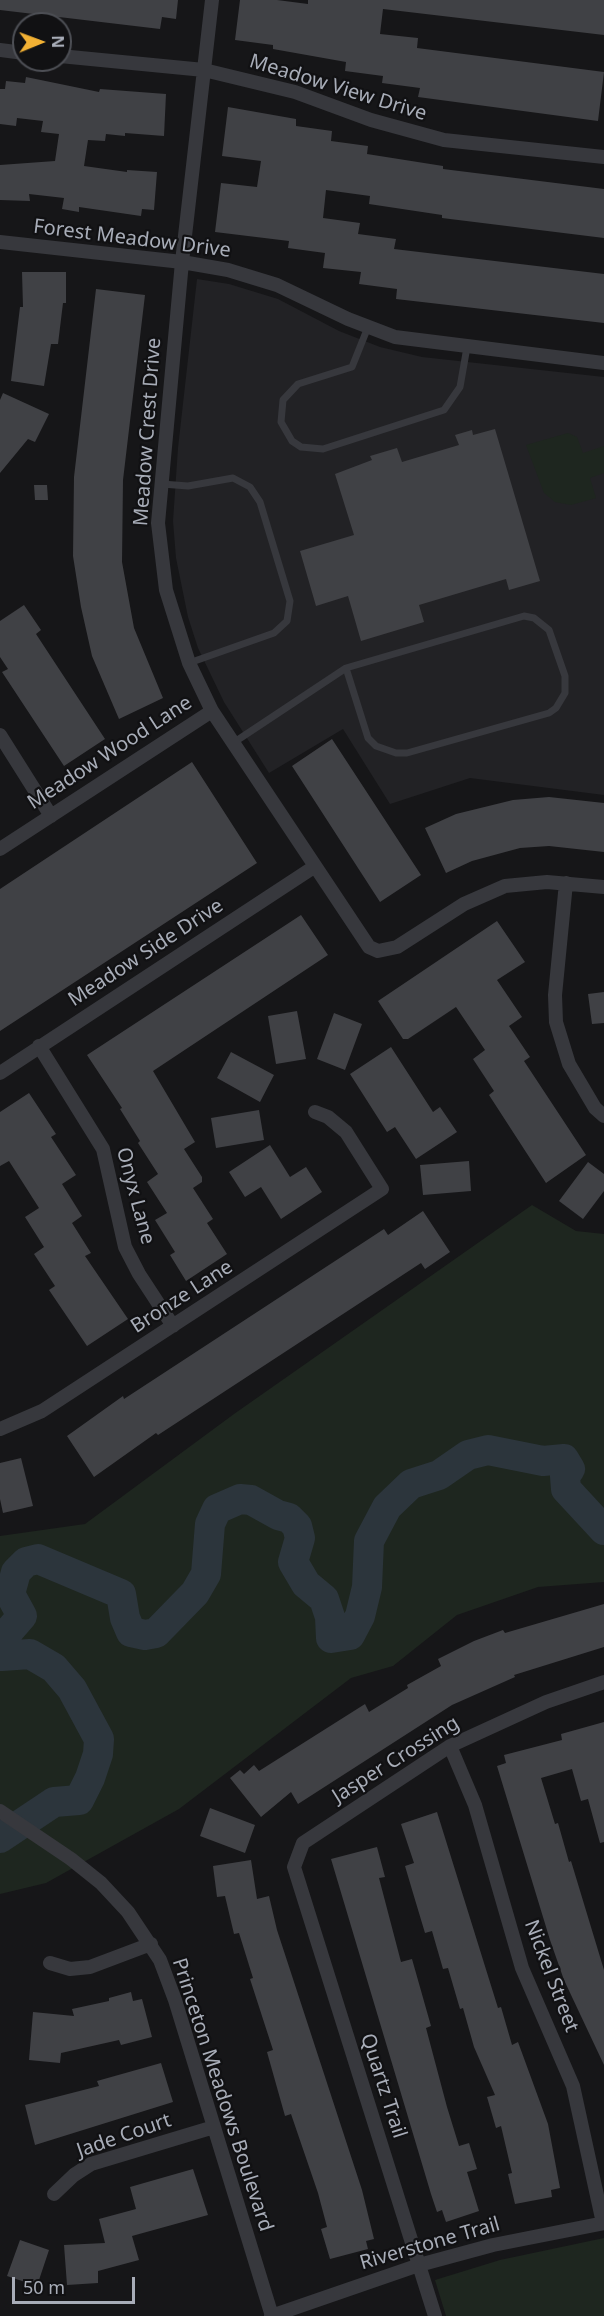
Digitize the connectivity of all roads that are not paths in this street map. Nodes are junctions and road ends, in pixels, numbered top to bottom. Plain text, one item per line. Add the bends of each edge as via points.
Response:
1 (212, 0) edge
2 (72, 57) edge
3 (204, 70) junction
4 (604, 157) edge
5 (0, 242) edge
6 (182, 262) junction
7 (368, 327) junction
8 (467, 347) junction
9 (604, 363) edge
10 (162, 484) junction
11 (189, 663) junction
12 (346, 668) junction
13 (212, 711) junction
14 (0, 735) edge
15 (233, 742) junction
16 (51, 816) junction
17 (0, 849) edge
18 (314, 867) junction
19 (566, 883) junction
20 (604, 887) edge
21 (39, 1046) junction
22 (0, 1073) edge
23 (315, 1112) dead end
24 (604, 1116) edge
25 (173, 1326) junction
26 (0, 1428) edge
27 (604, 1682) edge
28 (450, 1746) junction
29 (0, 1811) edge
30 (294, 1867) joint
31 (151, 1944) junction
32 (50, 1963) dead end
33 (214, 2127) junction
34 (54, 2194) dead end
35 (604, 2223) edge
36 (419, 2265) junction
37 (272, 2316) edge
38 (435, 2316) edge

1 - 3 street, Meadow Crest Drive
2 - 3 street, Meadow View Drive
3 - 4 street, Meadow View Drive via 295,92 370,120 444,140
3 - 6 street, Meadow Crest Drive
5 - 6 street, Forest Meadow Drive
6 - 7 street, Forest Meadow Drive via 261,279
6 - 10 street, Meadow Crest Drive
7 - 8 street, Forest Meadow Drive via 416,342
7 - 8 lane via 352,367 298,384 283,400 281,422 292,441 301,447 323,449 444,410 460,387
8 - 9 street, Forest Meadow Drive
10 - 11 street, Meadow Crest Drive via 158,523 162,567 171,612
10 - 11 lane via 188,486 232,477 250,487 260,502 290,601 287,621 274,633
11 - 13 street, Meadow Crest Drive
12 - 12 lane via 524,616 534,618 549,630 565,676 565,693 549,713 396,753 376,746 368,738
12 - 15 lane
13 - 15 street, Meadow Crest Drive
13 - 16 street, Meadow Wood Lane
14 - 16 street
15 - 18 street, Meadow Crest Drive
16 - 17 street, Meadow Wood Lane
18 - 19 street, Meadow Crest Drive via 360,936 378,951 397,947 458,907 491,891 518,884
18 - 21 street, Meadow Side Drive
19 - 20 street
19 - 24 street via 556,1022 569,1064
21 - 22 street, Meadow Side Drive
21 - 25 street, Onyx Lane via 103,1149 125,1247
23 - 25 street, Bronze Lane via 346,1132 382,1189
25 - 26 street, Bronze Lane via 42,1411
27 - 28 street, Jasper Crossing via 546,1702
28 - 30 street, Jasper Crossing via 303,1844
28 - 35 street, Nickel Street via 476,1805 522,1968 573,2086
29 - 31 street, Princeton Meadows Boulevard via 101,1882
30 - 36 street, Quartz Trail
31 - 32 street via 90,1967 70,1969
31 - 33 street, Princeton Meadows Boulevard via 171,1987
33 - 34 street, Jade Court via 91,2164
33 - 37 street, Princeton Meadows Boulevard
35 - 36 street, Riverstone Trail via 493,2245
36 - 37 street, Riverstone Trail
36 - 38 street, Quartz Trail

